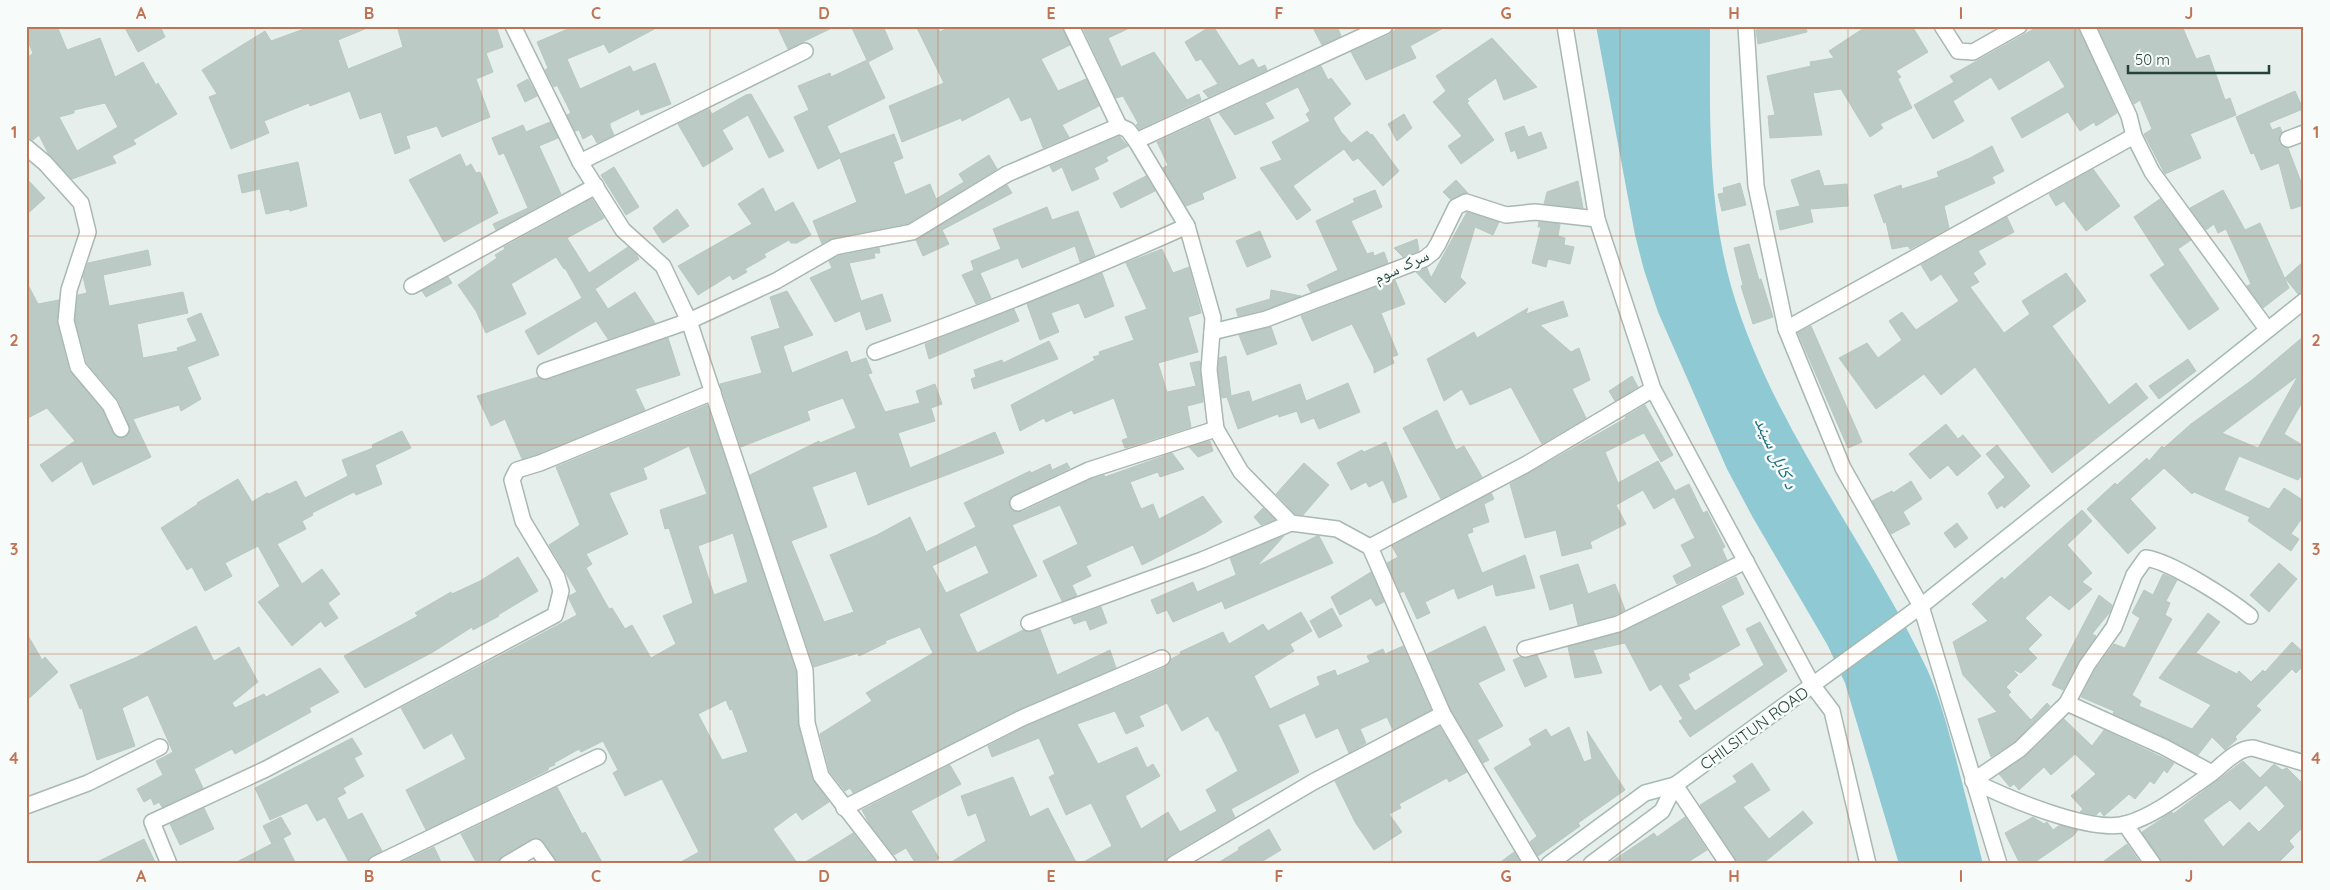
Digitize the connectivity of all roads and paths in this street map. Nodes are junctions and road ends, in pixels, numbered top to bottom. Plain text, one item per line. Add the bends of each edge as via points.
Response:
1 (513, 26) edge
2 (1071, 26) edge
3 (1385, 26) edge
4 (1565, 26) edge
5 (1746, 26) edge
6 (1942, 26) edge
7 (2019, 26) edge
8 (2087, 26) edge
9 (804, 51) dead end
10 (1119, 126) junction
11 (2304, 133) edge
12 (2134, 136) junction
13 (2288, 139) dead end
14 (1136, 142) junction
15 (26, 147) edge
16 (580, 162) junction
17 (596, 186) junction
18 (1597, 219) junction
19 (1186, 226) junction
20 (412, 286) dead end
21 (2304, 301) edge
22 (689, 321) junction
23 (1786, 329) junction
24 (2267, 329) junction
25 (1212, 332) junction
26 (875, 352) dead end
27 (545, 371) dead end
28 (1652, 389) junction
29 (713, 392) junction
30 (1216, 429) junction
31 (121, 430) dead end
32 (1018, 503) dead end
33 (1291, 523) junction
34 (1370, 547) junction
35 (1746, 561) junction
36 (1915, 610) junction
37 (2250, 616) dead end
38 (1029, 623) dead end
39 (1525, 649) dead end
40 (1162, 658) dead end
41 (1813, 686) junction
42 (2067, 703) junction
43 (1442, 714) junction
44 (160, 748) dead end
45 (598, 757) dead end
46 (2303, 761) edge
47 (2212, 773) junction
48 (1973, 781) junction
49 (1675, 785) junction
50 (26, 806) edge
51 (844, 808) junction
52 (2125, 824) junction
53 (169, 864) edge
54 (376, 864) edge
55 (507, 864) edge
56 (548, 864) edge
57 (889, 864) edge
58 (1174, 864) edge
59 (1532, 864) edge
60 (1549, 864) edge
61 (1591, 864) edge
62 (1728, 864) edge
63 (1868, 864) edge
64 (1999, 864) edge
65 (2153, 864) edge

1 - 16 street
2 - 10 street
3 - 14 street
4 - 18 street
5 - 23 street via 1756,186
6 - 7 street via 1958,51 1973,52
8 - 12 street via 2130,116
9 - 16 street
10 - 14 street via 1128,130
10 - 22 street via 1007,174 912,232 835,247 776,280
11 - 13 street
12 - 23 street
12 - 24 street via 2152,172
14 - 19 street
15 - 31 street via 81,203 88,232 69,290 66,321 78,367 110,405
16 - 17 street
17 - 20 street
17 - 22 street via 623,230 663,266
18 - 25 street, سرک سوم via 1535,212 1506,215 1466,202 1456,207 1433,252 1424,258 1266,319
18 - 28 street
19 - 25 street via 1213,318
19 - 26 street via 1100,265
21 - 24 street, CHILSITUN ROAD
22 - 27 street
22 - 29 street
23 - 36 street via 1843,468
24 - 36 street, CHILSITUN ROAD
25 - 30 street via 1209,370
28 - 34 street via 1525,465
28 - 35 street
29 - 51 street via 805,670 807,723 821,776
29 - 53 street via 517,470 512,480 523,521 557,577 561,591 555,615 266,769 152,822
30 - 32 street via 1089,470
30 - 33 street via 1242,472
33 - 34 street via 1337,529
33 - 38 street via 1202,560
34 - 43 street
35 - 39 street via 1618,624
35 - 41 street
36 - 41 street, CHILSITUN ROAD
36 - 48 street
37 - 42 street via 2233,602 2184,574 2146,558 2134,575 2114,627 2087,665
40 - 51 street via 1022,718
41 - 49 street, CHILSITUN ROAD
41 - 63 street via 1832,711
42 - 47 street
42 - 48 street via 2020,749
43 - 58 street via 1313,782
43 - 59 street
44 - 50 street via 88,783
45 - 54 street
46 - 47 street via 2244,748
47 - 52 street via 2163,806
48 - 52 street via 2009,799 2087,823
48 - 64 street
49 - 60 street, CHILSITUN ROAD via 1645,793
49 - 61 street, CHILSITUN ROAD via 1662,812
49 - 62 street
51 - 57 street
52 - 65 street
55 - 56 street via 536,847

